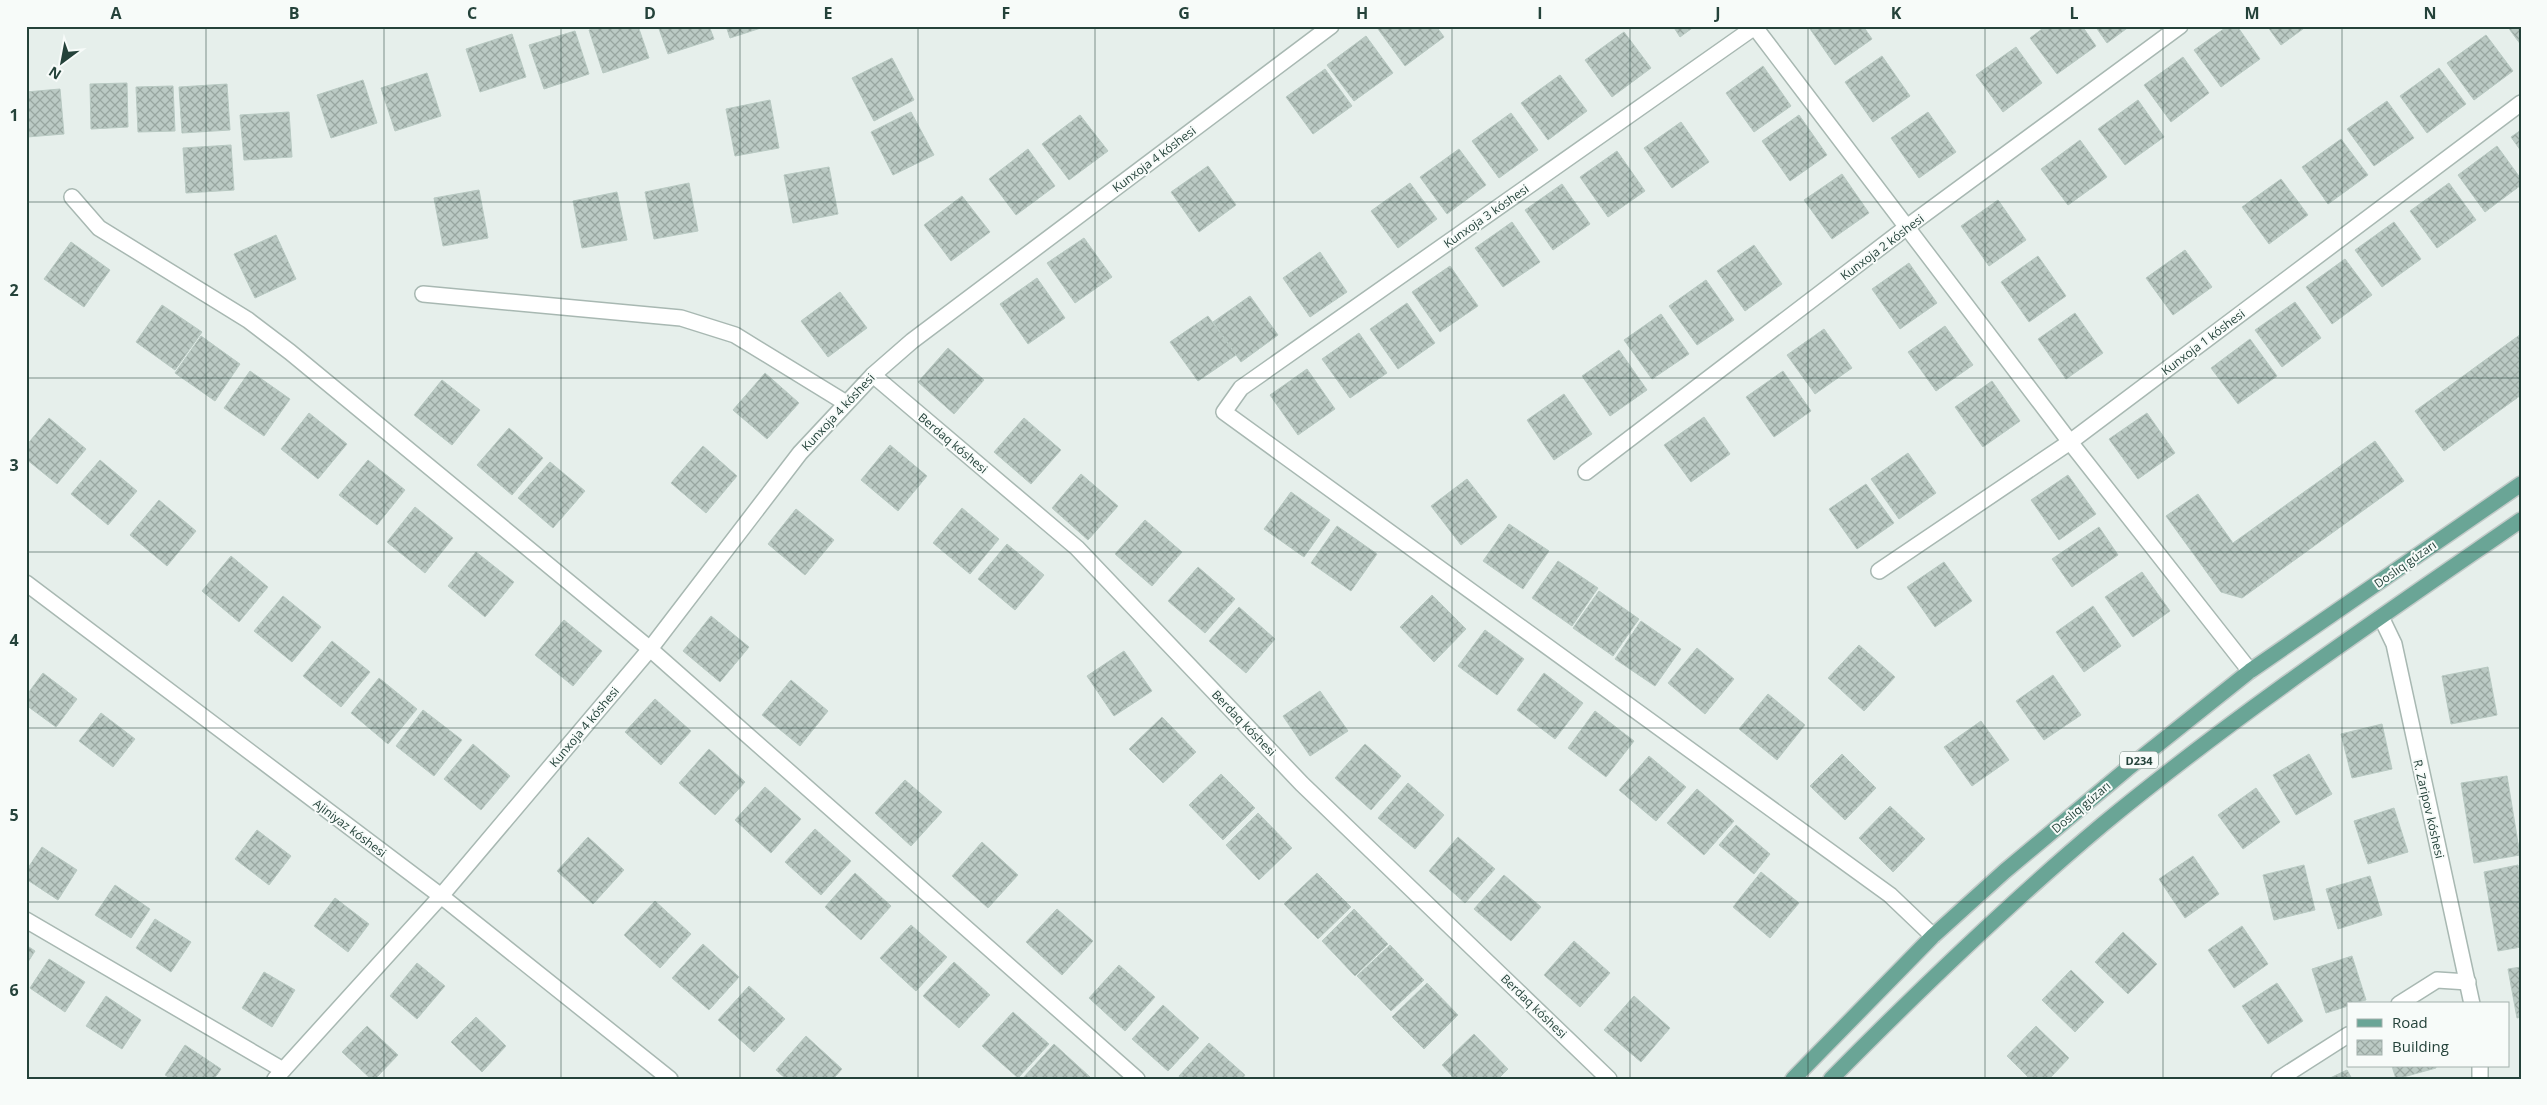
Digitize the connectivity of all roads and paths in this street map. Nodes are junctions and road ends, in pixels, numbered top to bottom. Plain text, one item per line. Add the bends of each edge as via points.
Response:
1 (1331, 26) edge
2 (1755, 26) edge
3 (2180, 26) edge
4 (2521, 103) edge
5 (72, 197) dead end
6 (1907, 227) junction
7 (423, 294) dead end
8 (873, 375) junction
9 (846, 403) junction
10 (2070, 442) junction
11 (1586, 472) dead end
12 (2521, 484) edge
13 (2521, 520) edge
14 (1879, 571) dead end
15 (26, 583) edge
16 (2381, 617) junction
17 (650, 649) junction
18 (2250, 671) junction
19 (441, 896) junction
20 (26, 920) edge
21 (1934, 936) junction
22 (2468, 982) junction
23 (2402, 1002) edge
24 (2472, 1002) edge
25 (2347, 1036) edge
26 (279, 1074) edge
27 (670, 1079) edge
28 (1137, 1079) edge
29 (1609, 1079) edge
30 (1794, 1079) edge
31 (1831, 1079) edge
32 (2279, 1079) edge

1 - 8 street, Kunxoja 4 kóshesi via 912,341
2 - 6 street
2 - 21 street, Kunxoja 3 kóshesi via 1241,388 1224,412 1890,895
3 - 6 street, Kunxoja 2 kóshesi
4 - 10 street, Kunxoja 1 kóshesi
5 - 17 street via 98,228 248,320 290,352
6 - 10 street
6 - 11 street, Kunxoja 2 kóshesi
7 - 9 street via 681,318 735,335
8 - 9 street, Kunxoja 4 kóshesi
8 - 29 street, Berdaq kóshesi via 1077,548 1302,784
9 - 17 street, Kunxoja 4 kóshesi via 800,453
10 - 14 street, Kunxoja 1 kóshesi
10 - 18 street
12 - 18 main road, Doslıq gúzarı / D234
13 - 16 main road, D234
15 - 19 street, Ajiniyaz kóshesi
16 - 22 street, R. Zaripov kóshesi via 2394,644
16 - 31 main road, D234 via 2234,723 2103,825 2001,913
17 - 19 street, Kunxoja 4 kóshesi
17 - 28 street
18 - 21 main road, Doslıq gúzarı / D234 via 2005,871
19 - 26 street, Kunxoja 4 kóshesi
19 - 27 street, Ajiniyaz kóshesi
20 - 26 street
21 - 30 main road, Doslıq gúzarı / D234
22 - 23 street via 2437,980
22 - 24 street, R. Zaripov kóshesi
25 - 32 street

